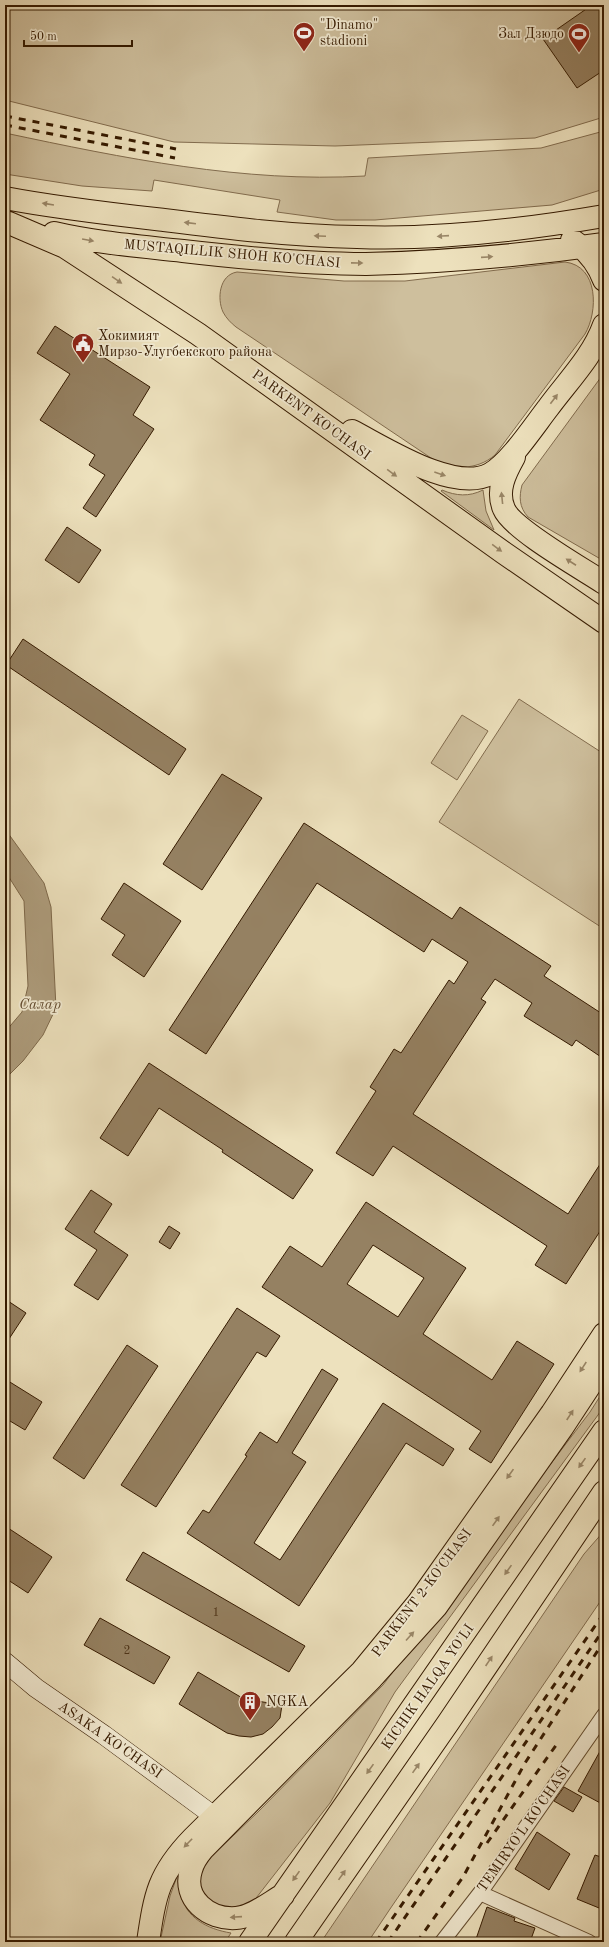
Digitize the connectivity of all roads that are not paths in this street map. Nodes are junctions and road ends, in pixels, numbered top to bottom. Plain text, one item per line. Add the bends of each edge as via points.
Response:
1 (5, 198) edge
2 (604, 216) edge
3 (7, 223) edge
4 (538, 227) junction
5 (594, 246) edge
6 (604, 280) edge
7 (604, 325) edge
8 (604, 338) edge
9 (588, 355) junction
10 (292, 401) junction
11 (530, 430) junction
12 (604, 583) edge
13 (604, 622) edge
14 (604, 1334) edge
15 (604, 1364) edge
16 (604, 1431) edge
17 (604, 1492) edge
18 (604, 1501) edge
19 (570, 1542) junction
20 (5, 1662) edge
21 (604, 1714) edge
22 (221, 1820) junction
23 (480, 1893) junction
24 (283, 1895) junction
25 (148, 1942) edge
26 (250, 1942) edge
27 (296, 1942) edge
28 (442, 1942) edge
29 (589, 1942) edge

4 -> 1 main road, MUSTAQILLIK SHOH KO'CHASI via 426,237 316,236 104,213
2 - 4 main road, MUSTAQILLIK SHOH KO'CHASI
3 -> 5 main road, MUSTAQILLIK SHOH KO'CHASI via 90,241 207,254 366,264 500,256
3 -> 10 main road, PARKENT KO'CHASI via 65,247 94,264
4 - 5 main road
5 - 6 main road via 597,266
7 - 9 main road via 599,339
8 - 9 main road
11 -> 9 main road
10 -> 11 main road via 427,468 460,479 477,478 494,471
10 -> 13 main road, PARKENT KO'CHASI
12 -> 11 main road via 522,529 504,509 501,491 509,466
14 -> 22 main road, PARKENT 2-KO'CHASI via 548,1419 418,1603 362,1671
22 -> 15 main road via 372,1678 436,1607
16 -> 24 main road, KICHIK HALQA YO'LI
17 - 19 main road
18 - 19 main road
27 -> 19 main road
20 - 22 street, ASAKA KO'CHASI via 36,1688
21 - 23 street, TEMIRYO'L KO'CHASI
24 -> 22 main road via 246,1916 235,1918 206,1912 197,1903 189,1884 190,1871
22 -> 25 main road via 183,1848 164,1875 152,1911
23 - 28 street, TEMIRYO'L KO'CHASI
23 - 29 street
24 - 26 main road, KICHIK HALQA YO'LI

